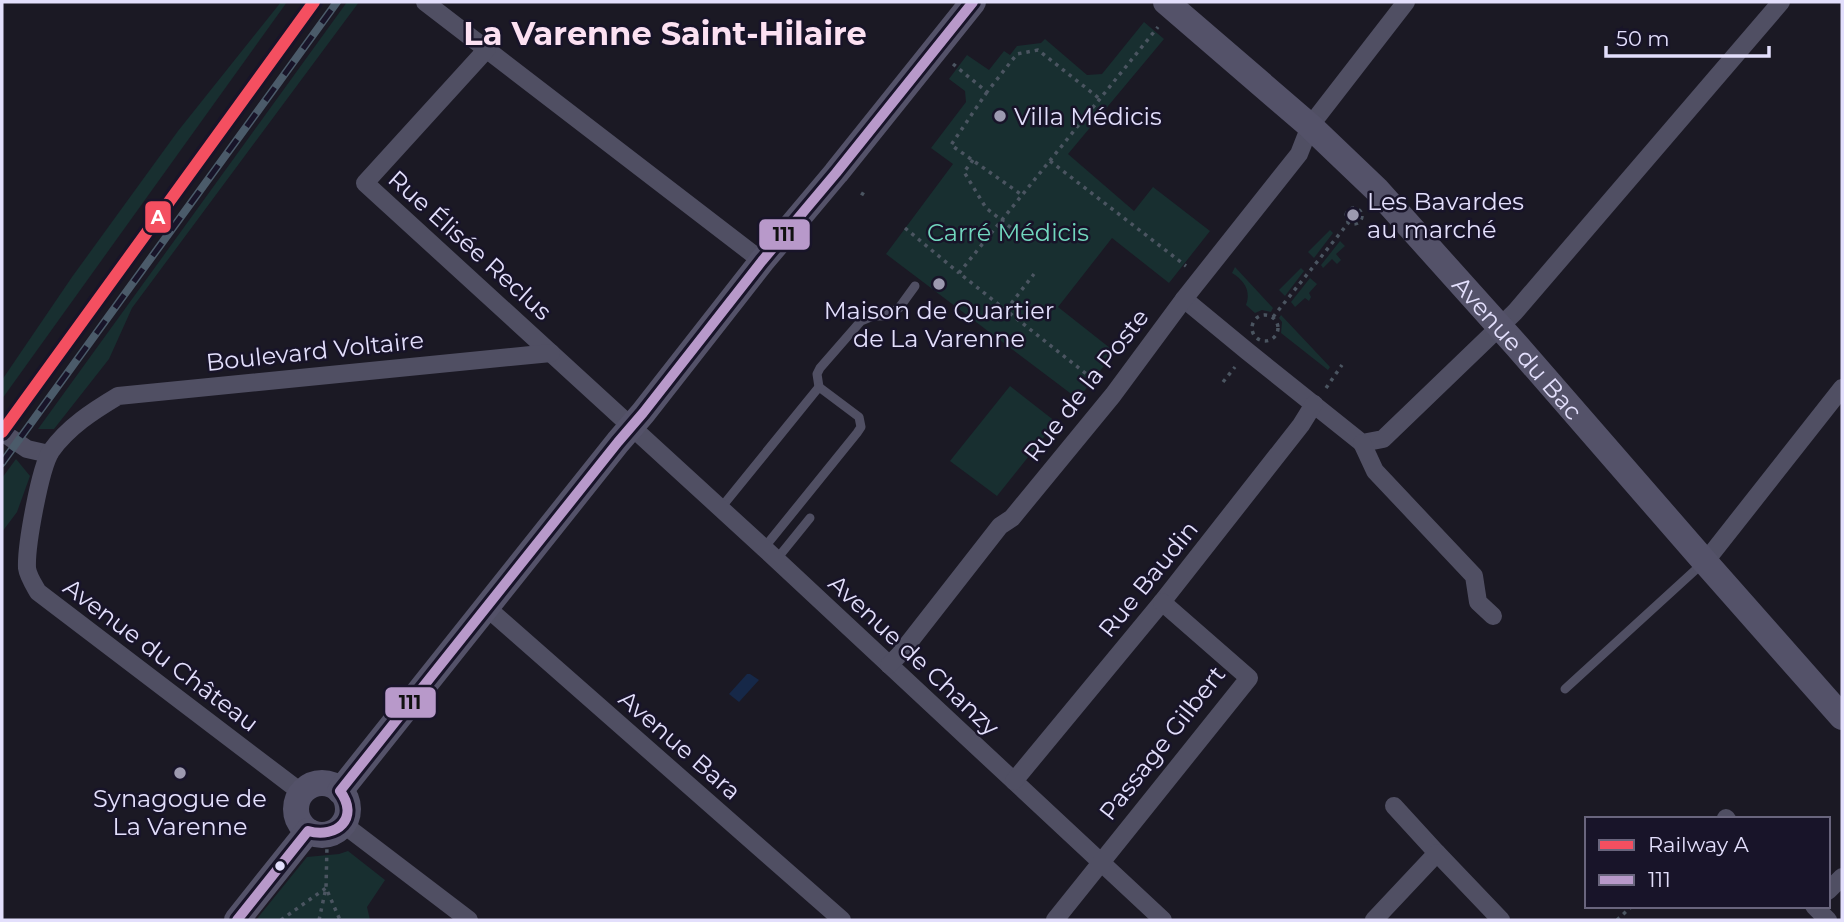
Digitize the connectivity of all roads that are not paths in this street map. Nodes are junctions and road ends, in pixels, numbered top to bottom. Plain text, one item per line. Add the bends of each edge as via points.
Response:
1 (425, 2) edge
2 (973, 2) edge
3 (1166, 2) edge
4 (1406, 2) edge
5 (1781, 2) edge
6 (487, 49) junction
7 (1310, 126) junction
8 (762, 261) junction
9 (915, 286) dead end
10 (1184, 299) junction
11 (1500, 328) junction
12 (551, 353) junction
13 (819, 387) junction
14 (1842, 388) edge
15 (1314, 404) junction
16 (631, 426) junction
17 (2, 432) edge
18 (1362, 443) junction
19 (49, 454) junction
20 (720, 509) junction
21 (810, 518) dead end
22 (770, 554) junction
23 (1704, 562) junction
24 (1162, 602) junction
25 (486, 607) junction
26 (1493, 616) dead end
27 (889, 665) junction
28 (1565, 689) dead end
29 (1842, 717) edge
30 (1014, 781) junction
31 (340, 791) junction
32 (302, 793) junction
33 (1394, 806) dead end
34 (326, 830) junction
35 (1437, 853) junction
36 (1100, 862) junction
37 (237, 920) edge
38 (469, 920) edge
39 (842, 920) edge
40 (1055, 920) edge
41 (1163, 920) edge
42 (1374, 920) edge
43 (1501, 920) edge

1 - 6 street
2 - 8 street
3 - 7 street, Avenue du Bac
4 - 7 street, Rue de la Poste
5 - 11 street
6 - 8 street
6 - 12 street, Rue Élisée Reclus via 365,183
7 - 10 street, Rue de la Poste via 1299,154
7 - 11 street, Avenue du Bac via 1377,190
8 - 16 street
9 - 13 lane via 899,308 862,321 820,368
10 - 15 street
10 - 27 street, Rue de la Poste via 1113,395
11 - 18 street via 1383,439
11 - 23 street, Avenue du Bac
12 - 16 street
12 - 19 street, Boulevard Voltaire via 118,396 89,414
13 - 20 lane
13 - 22 lane via 859,417 861,427
14 - 23 street
15 - 18 street
15 - 24 street, Rue Baudin
16 - 20 street, Avenue de Chanzy
16 - 25 street
17 - 19 street via 27,449
18 - 26 street via 1375,471 1474,576 1478,602
19 - 32 street, Avenue du Château via 29,541 27,571 38,592
20 - 22 street, Avenue de Chanzy
21 - 22 lane
22 - 27 street, Avenue de Chanzy
23 - 28 lane
23 - 29 street, Avenue du Bac
24 - 30 street, Rue Baudin
24 - 36 street, Passage Gilbert via 1248,678
25 - 31 street
25 - 39 street, Avenue Bara
27 - 30 street, Avenue de Chanzy
30 - 36 street, Avenue de Chanzy
31 - 32 street via 320,783
31 - 34 street via 348,813
32 - 34 street via 296,813 300,823
33 - 35 street
34 - 37 street
34 - 38 street
35 - 42 street
35 - 43 street
36 - 40 street
36 - 41 street, Avenue de Chanzy

